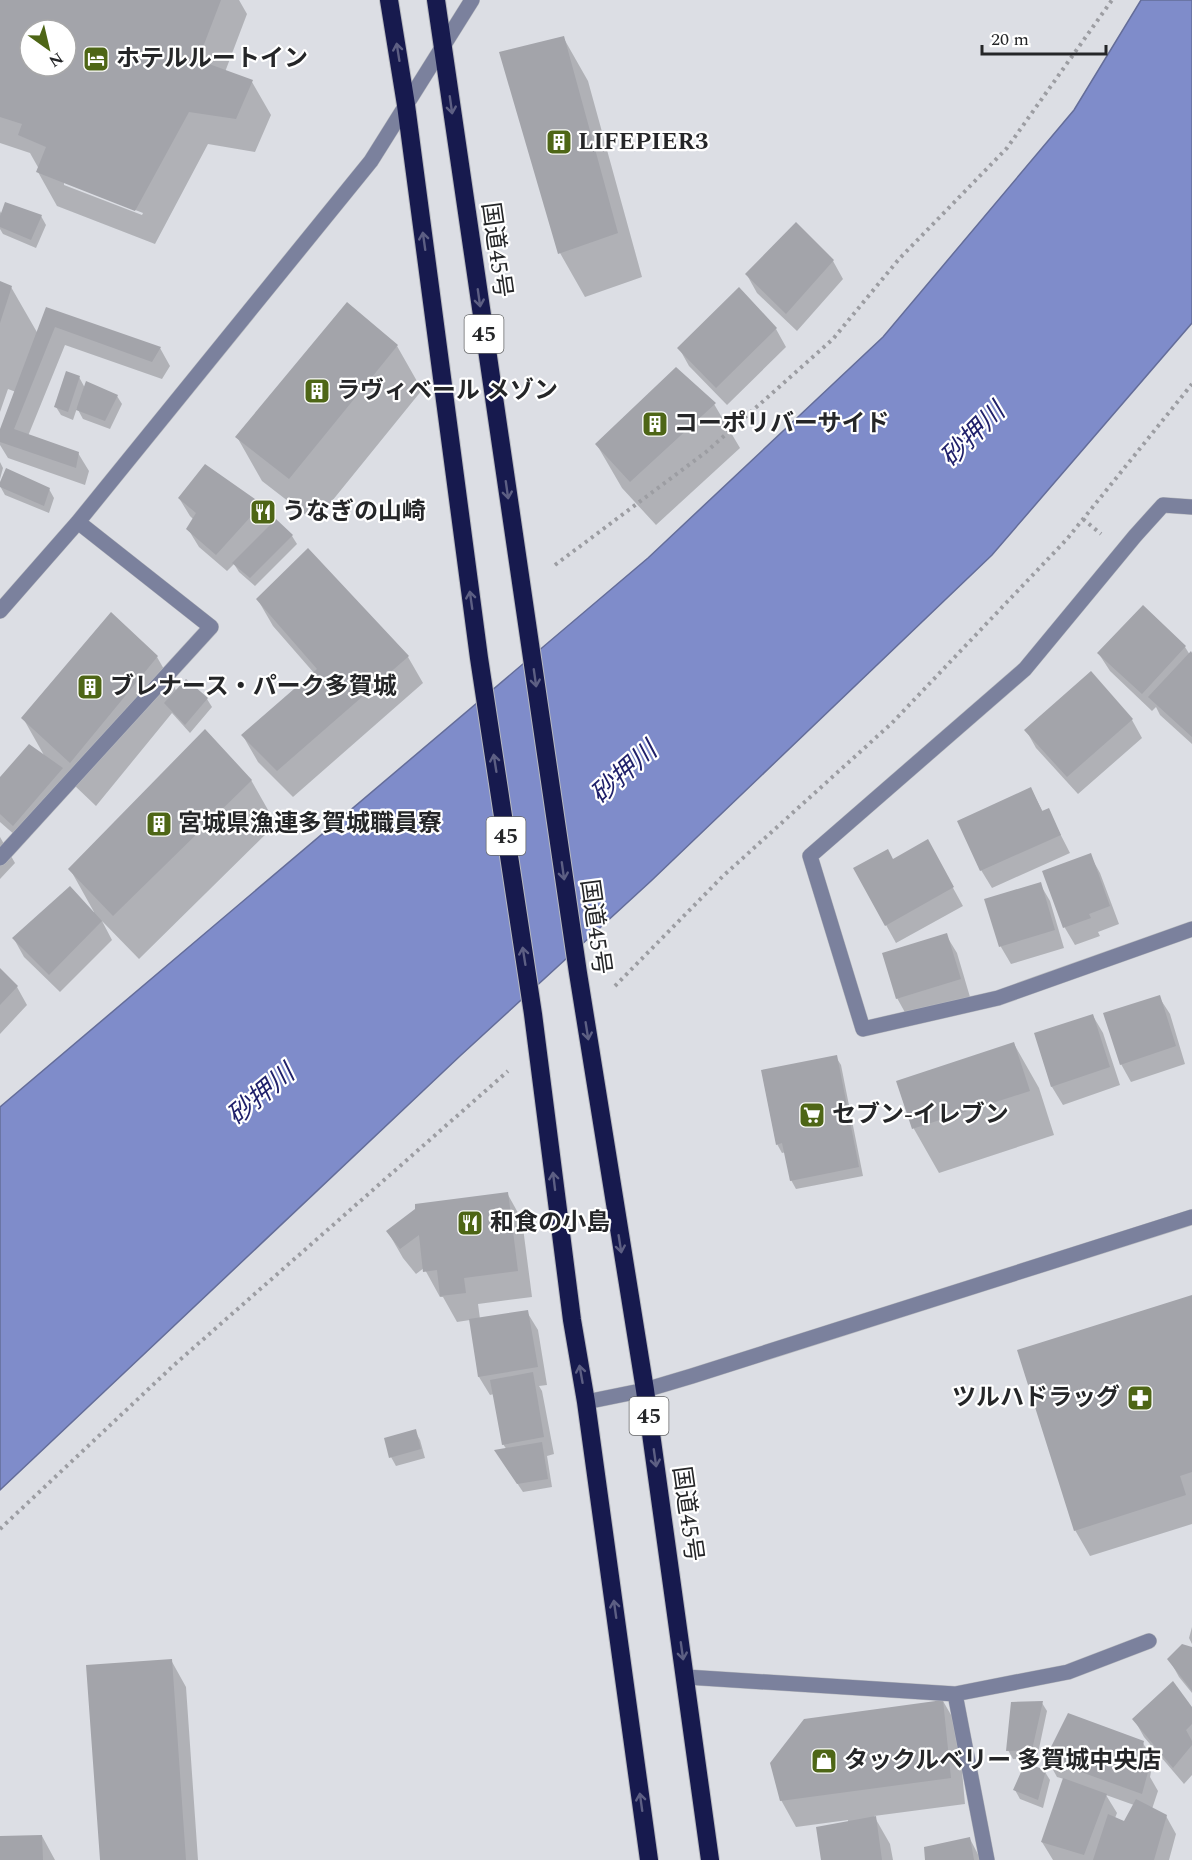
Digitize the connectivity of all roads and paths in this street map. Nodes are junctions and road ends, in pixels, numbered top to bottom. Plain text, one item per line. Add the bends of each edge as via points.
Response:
1 (389, 0) edge
2 (436, 0) edge
3 (472, 0) edge
4 (1112, 0) edge
5 (442, 47) junction
6 (406, 105) junction
7 (1192, 384) edge
8 (1192, 507) edge
9 (78, 522) junction
10 (555, 565) dead end
11 (0, 611) edge
12 (0, 858) edge
13 (1192, 929) edge
14 (615, 986) dead end
15 (508, 1071) dead end
16 (1192, 1216) edge
17 (645, 1390) junction
18 (586, 1402) junction
19 (0, 1529) edge
20 (1149, 1641) dead end
21 (686, 1677) junction
22 (955, 1694) junction
23 (649, 1860) edge
24 (710, 1860) edge
25 (987, 1860) edge

6 -> 1 highway, 45
2 - 5 highway, 国道45号 / 45
3 - 5 street
4 - 10 path via 1007,148 899,259 833,339 706,452
5 - 6 street
5 -> 17 highway, 国道45号 / 45 via 578,973
6 - 9 street via 371,161
18 -> 6 highway, 45 via 479,658
7 - 14 path via 1067,539 900,715 723,876
8 - 13 street via 1163,506 1025,669 810,856 863,1029 998,998
9 - 11 street
9 - 12 street via 211,627
15 - 19 path via 174,1365
16 - 17 street
17 - 18 street
17 -> 21 highway, 国道45号 / 45
23 -> 18 highway, 45
20 - 22 street via 1068,1672
21 - 22 street
21 - 24 highway, 国道45号 / 45
22 - 25 street

